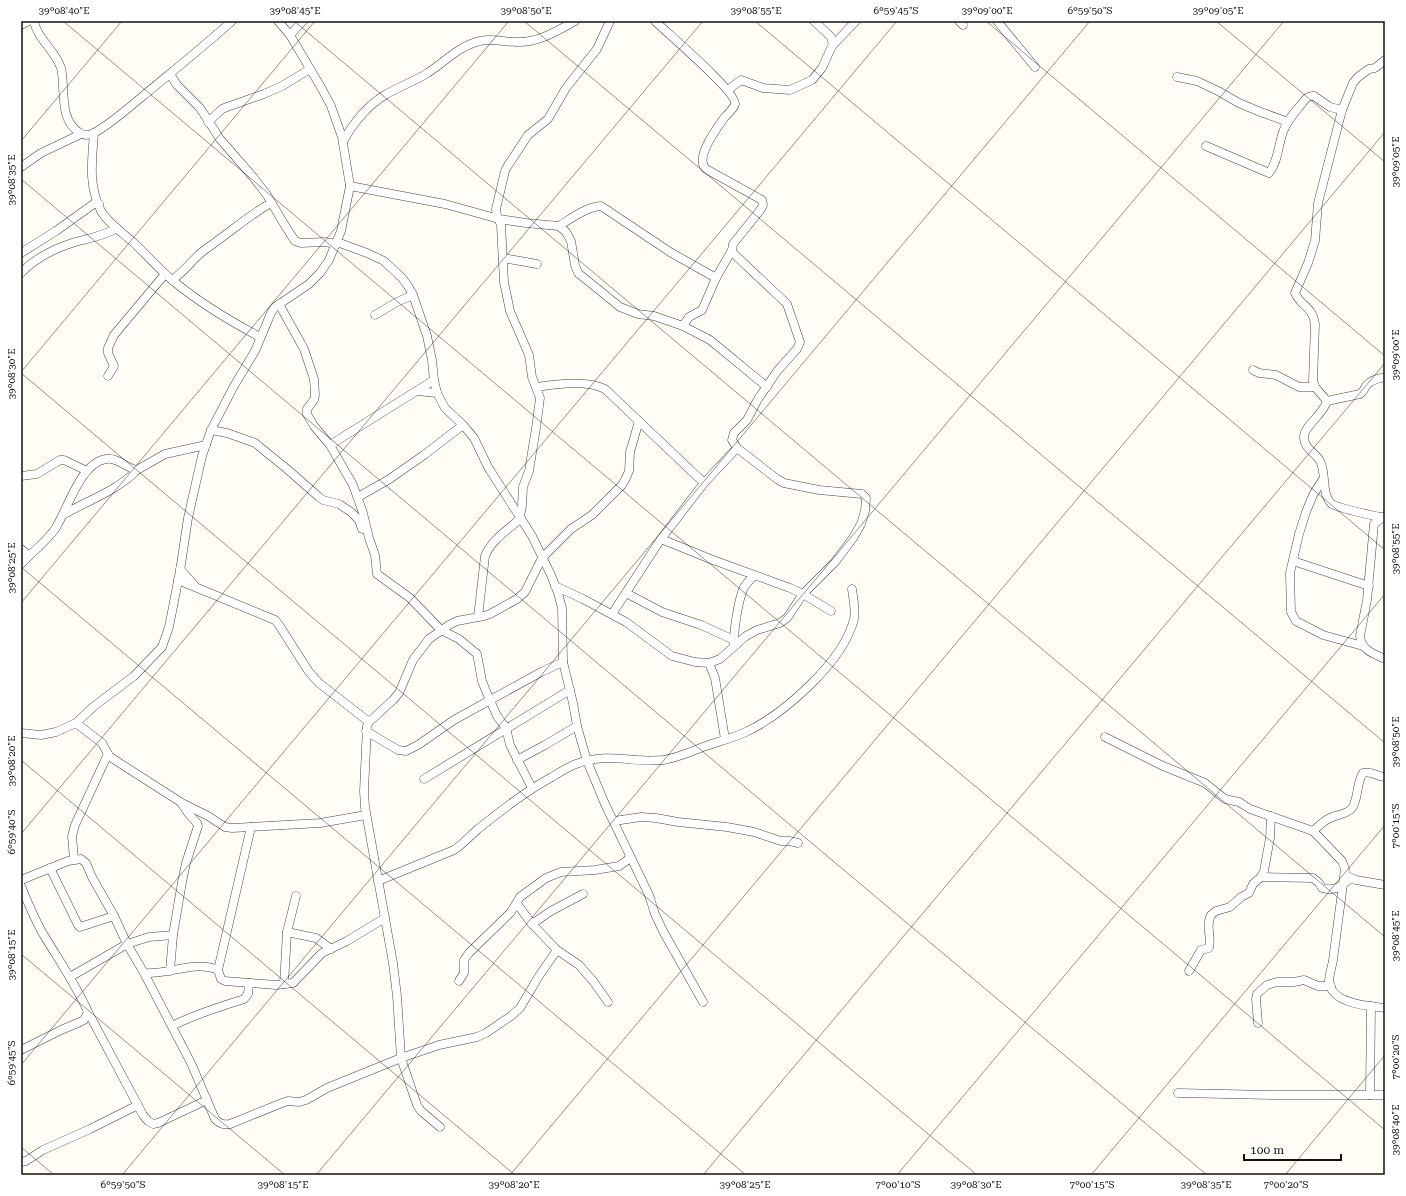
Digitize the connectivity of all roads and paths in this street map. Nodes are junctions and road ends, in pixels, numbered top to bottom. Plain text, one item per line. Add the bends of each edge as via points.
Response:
1 (28, 21) edge
2 (34, 21) edge
3 (232, 21) edge
4 (278, 21) edge
5 (303, 21) edge
6 (575, 21) edge
7 (610, 21) edge
8 (814, 21) edge
9 (856, 21) edge
10 (997, 21) edge
11 (657, 22) edge
12 (21, 25) edge
13 (290, 36) junction
14 (833, 45) junction
15 (1385, 60) edge
16 (1035, 67) dead end
17 (310, 69) junction
18 (170, 74) junction
19 (1177, 76) dead end
20 (728, 90) junction
21 (1342, 110) junction
22 (208, 122) junction
23 (1288, 122) junction
24 (94, 133) junction
25 (81, 134) junction
26 (343, 142) junction
27 (1206, 146) dead end
28 (21, 167) edge
29 (350, 186) junction
30 (271, 203) junction
31 (99, 204) junction
32 (498, 219) junction
33 (559, 226) junction
34 (117, 228) junction
35 (337, 243) junction
36 (732, 250) junction
37 (21, 253) edge
38 (503, 258) junction
39 (537, 264) dead end
40 (21, 272) edge
41 (165, 274) junction
42 (716, 278) junction
43 (172, 280) junction
44 (413, 295) junction
45 (279, 304) junction
46 (375, 315) dead end
47 (683, 326) junction
48 (260, 337) junction
49 (1253, 370) dead end
50 (108, 376) dead end
51 (1385, 378) edge
52 (434, 380) junction
53 (766, 387) junction
54 (1315, 387) junction
55 (537, 388) junction
56 (417, 391) junction
57 (437, 393) junction
58 (1327, 400) junction
59 (639, 421) junction
60 (463, 425) junction
61 (211, 430) junction
62 (206, 445) junction
63 (330, 445) junction
64 (738, 448) junction
65 (137, 470) junction
66 (87, 471) junction
67 (21, 476) edge
68 (1323, 479) junction
69 (704, 483) junction
70 (358, 497) junction
71 (1367, 514) junction
72 (63, 515) junction
73 (520, 517) junction
74 (1384, 517) edge
75 (1374, 524) junction
76 (369, 538) junction
77 (662, 539) junction
78 (21, 549) edge
79 (29, 556) junction
80 (542, 558) junction
81 (1293, 561) junction
82 (21, 564) edge
83 (180, 569) junction
84 (754, 575) junction
85 (178, 580) junction
86 (555, 586) junction
87 (1369, 586) junction
88 (197, 588) junction
89 (852, 589) dead end
90 (626, 593) junction
91 (803, 594) junction
92 (831, 611) dead end
93 (612, 614) junction
94 (478, 617) junction
95 (441, 630) junction
96 (734, 643) junction
97 (1363, 646) junction
98 (1385, 659) edge
99 (563, 662) junction
100 (709, 663) junction
101 (570, 690) junction
102 (490, 701) junction
103 (369, 722) junction
104 (76, 723) junction
105 (577, 726) junction
106 (506, 728) junction
107 (366, 731) junction
108 (21, 733) edge
109 (1105, 737) dead end
110 (725, 739) junction
111 (108, 754) junction
112 (517, 760) junction
113 (587, 761) junction
114 (1385, 777) edge
115 (424, 779) dead end
116 (532, 788) junction
117 (182, 803) junction
118 (366, 815) junction
119 (1271, 816) junction
120 (614, 821) junction
121 (251, 827) junction
122 (1313, 831) junction
123 (798, 843) dead end
124 (630, 857) junction
125 (74, 859) junction
126 (50, 868) junction
127 (1348, 876) junction
128 (1261, 877) junction
129 (21, 880) edge
130 (378, 881) junction
131 (1385, 885) edge
132 (21, 886) edge
133 (1343, 886) junction
134 (583, 894) dead end
135 (296, 896) dead end
136 (23, 897) edge
137 (517, 904) junction
138 (114, 916) junction
139 (385, 918) junction
140 (532, 924) junction
141 (287, 932) junction
142 (173, 935) junction
143 (126, 944) junction
144 (331, 949) junction
145 (557, 950) junction
146 (218, 970) junction
147 (170, 971) junction
148 (1189, 971) dead end
149 (144, 973) junction
150 (70, 977) junction
151 (459, 981) dead end
152 (249, 983) junction
153 (284, 984) junction
154 (1331, 986) junction
155 (608, 1002) dead end
156 (703, 1002) dead end
157 (1371, 1006) junction
158 (1385, 1008) edge
159 (88, 1020) junction
160 (1258, 1023) dead end
161 (172, 1026) junction
162 (21, 1050) edge
163 (401, 1058) junction
164 (1178, 1093) dead end
165 (1385, 1095) edge
166 (1370, 1096) junction
167 (207, 1100) junction
168 (138, 1105) junction
169 (440, 1127) dead end
170 (21, 1162) edge

1 - 12 street
2 - 25 street via 58,60 68,118 73,128
3 - 18 street
4 - 13 street
5 - 13 street
6 - 26 street via 532,41 481,41 461,48 427,74 378,100 354,124
7 - 32 street via 597,49 562,94 548,119 528,135 507,167 496,209
8 - 14 street via 831,37
9 - 14 street
10 - 16 street
11 - 20 street
13 - 17 street
14 - 20 street via 816,77 794,89 770,89 741,80
15 - 21 street via 1358,77
17 - 22 street via 282,86 222,109
17 - 26 street via 331,106
18 - 22 street via 177,85 200,108
18 - 24 street
19 - 23 street via 1197,81 1239,103
20 - 36 street via 735,99 735,104 709,141 702,158 703,165 760,198 763,205 733,244
21 - 23 street via 1330,107 1312,95 1305,99
21 - 54 street via 1318,203 1315,241 1294,294 1313,315 1315,324 1312,381
22 - 30 street
23 - 27 street via 1283,131 1277,158 1269,174
24 - 25 street
24 - 31 street via 91,180
25 - 28 street via 41,153
26 - 29 street
29 - 32 street via 451,205
29 - 35 street
30 - 35 street via 295,240 301,243
30 - 43 street via 209,246
31 - 34 street via 101,211
31 - 37 street via 95,203
32 - 33 street
32 - 38 street via 501,225
33 - 42 street via 587,209 601,206 670,252
33 - 47 street via 571,241 578,273 620,307
34 - 40 street via 56,250
34 - 41 street
35 - 44 street via 384,261 402,278
35 - 45 street via 320,273 309,284
36 - 42 street
36 - 53 street via 788,304 800,342
38 - 39 street
38 - 55 street via 507,300 527,350 532,377
41 - 43 street
41 - 50 street via 110,342 108,353 114,366
42 - 47 street via 702,310 689,317
43 - 48 street via 217,314
44 - 46 street
44 - 52 street via 432,360
45 - 48 street via 271,313
45 - 63 street via 304,349 314,379 315,395 307,414
47 - 53 street via 710,340
48 - 61 street
49 - 54 street via 1276,375 1299,387
51 - 58 street via 1370,382 1360,394
52 - 56 street
52 - 57 street
53 - 64 street via 747,420 732,435 732,440
54 - 58 street
55 - 59 street via 564,384 600,387
55 - 73 street via 540,398 539,411 529,470 523,487
56 - 57 street
56 - 63 street
57 - 60 street via 445,408
58 - 68 street via 1322,412 1304,435 1306,444 1320,460
59 - 69 street
59 - 80 street via 630,452 629,471 624,481 592,515 571,529
60 - 70 street via 388,480
60 - 73 street via 474,438 488,467
61 - 62 street
61 - 76 street via 234,435 261,447 323,500 339,504 356,516
62 - 65 street via 165,454
62 - 83 street via 188,518
63 - 70 street
64 - 69 street
64 - 91 street via 782,482 819,490 858,493 866,498 863,518 853,538 839,558
65 - 66 street via 112,458 97,462
65 - 72 street via 113,490
66 - 67 street via 60,460 37,474
66 - 72 street via 72,494
68 - 71 street via 1326,495 1332,504
68 - 81 street via 1304,517
69 - 77 street
70 - 76 street
71 - 74 street
71 - 75 street
72 - 79 street via 43,544
73 - 80 street
73 - 94 street via 487,550
74 - 75 street
75 - 87 street
76 - 95 street via 375,555 377,574 410,598
77 - 84 street
77 - 90 street
78 - 79 street
79 - 82 street
80 - 86 street
80 - 94 street via 525,592 490,614
81 - 87 street
81 - 97 street via 1290,573 1291,612 1296,621 1323,635
83 - 85 street
83 - 88 street
84 - 91 street
84 - 96 street via 743,590 734,630
85 - 88 street
85 - 104 street via 169,627 162,647 134,676
86 - 93 street
86 - 99 street via 562,608
87 - 97 street via 1360,636
88 - 103 street via 275,620 319,683
89 - 110 street via 855,617 848,635 832,661 782,710 746,732
90 - 93 street
90 - 96 street via 662,612 700,625
91 - 92 street
91 - 96 street via 784,620
93 - 100 street via 672,656
94 - 95 street via 457,621
95 - 102 street via 477,654 482,682
95 - 103 street via 418,652 393,700
96 - 100 street via 720,659
97 - 98 street
99 - 101 street
99 - 102 street
100 - 110 street via 715,678
101 - 105 street
101 - 106 street
102 - 106 street
102 - 107 street via 454,720 406,751 398,750
103 - 107 street
104 - 108 street via 56,732 41,735
104 - 111 street via 102,743
105 - 112 street
105 - 113 street
106 - 112 street
106 - 115 street
107 - 118 street
109 - 119 street via 1162,766 1205,783 1225,799 1239,802 1250,809
110 - 113 street via 663,760 613,757
111 - 117 street
111 - 125 street via 75,825 72,836
112 - 116 street
113 - 116 street via 575,764
113 - 120 street
114 - 122 street via 1363,772 1352,808 1328,819
116 - 130 street via 454,850
117 - 121 street via 225,827
117 - 142 street via 198,826 186,864
118 - 121 street via 320,823
118 - 130 street
119 - 122 street
119 - 128 street via 1270,838
120 - 123 street via 641,817 656,818 727,827
120 - 124 street
121 - 146 street
122 - 127 street via 1342,861
124 - 137 street via 623,864 612,868 553,874 520,897
124 - 156 street via 663,931
125 - 126 street
125 - 138 street via 86,863
126 - 129 street
126 - 138 street via 80,927
127 - 131 street
127 - 133 street
128 - 133 street via 1313,878 1322,888 1333,890
128 - 148 street via 1253,884 1250,893 1241,896 1233,905 1211,915 1208,926 1209,948 1201,950
130 - 139 street
132 - 136 street
133 - 154 street via 1329,982
134 - 140 street
135 - 141 street
136 - 150 street
137 - 140 street
137 - 151 street via 469,953 464,960 464,973
138 - 143 street
139 - 144 street
139 - 163 street via 397,996
140 - 145 street
141 - 144 street via 316,938
141 - 153 street
142 - 143 street via 149,937
142 - 147 street
143 - 149 street
143 - 150 street
144 - 153 street via 319,956 296,981
145 - 155 street via 579,965
145 - 163 street via 525,1001 511,1016 486,1033
146 - 147 street via 201,967
146 - 152 street via 221,979 225,981
147 - 149 street
149 - 161 street
150 - 159 street via 88,1012
152 - 153 street
152 - 161 street via 248,994 244,999 218,1006
154 - 157 street via 1333,992 1345,1001
154 - 160 street via 1318,986 1304,980 1267,985 1257,994
157 - 158 street
157 - 166 street
159 - 162 street
159 - 168 street
161 - 167 street
163 - 167 street via 327,1088 306,1100 286,1102 230,1124 224,1125 215,1119
163 - 169 street via 417,1105
164 - 166 street
165 - 166 street
167 - 168 street via 153,1124 148,1121
168 - 170 street

